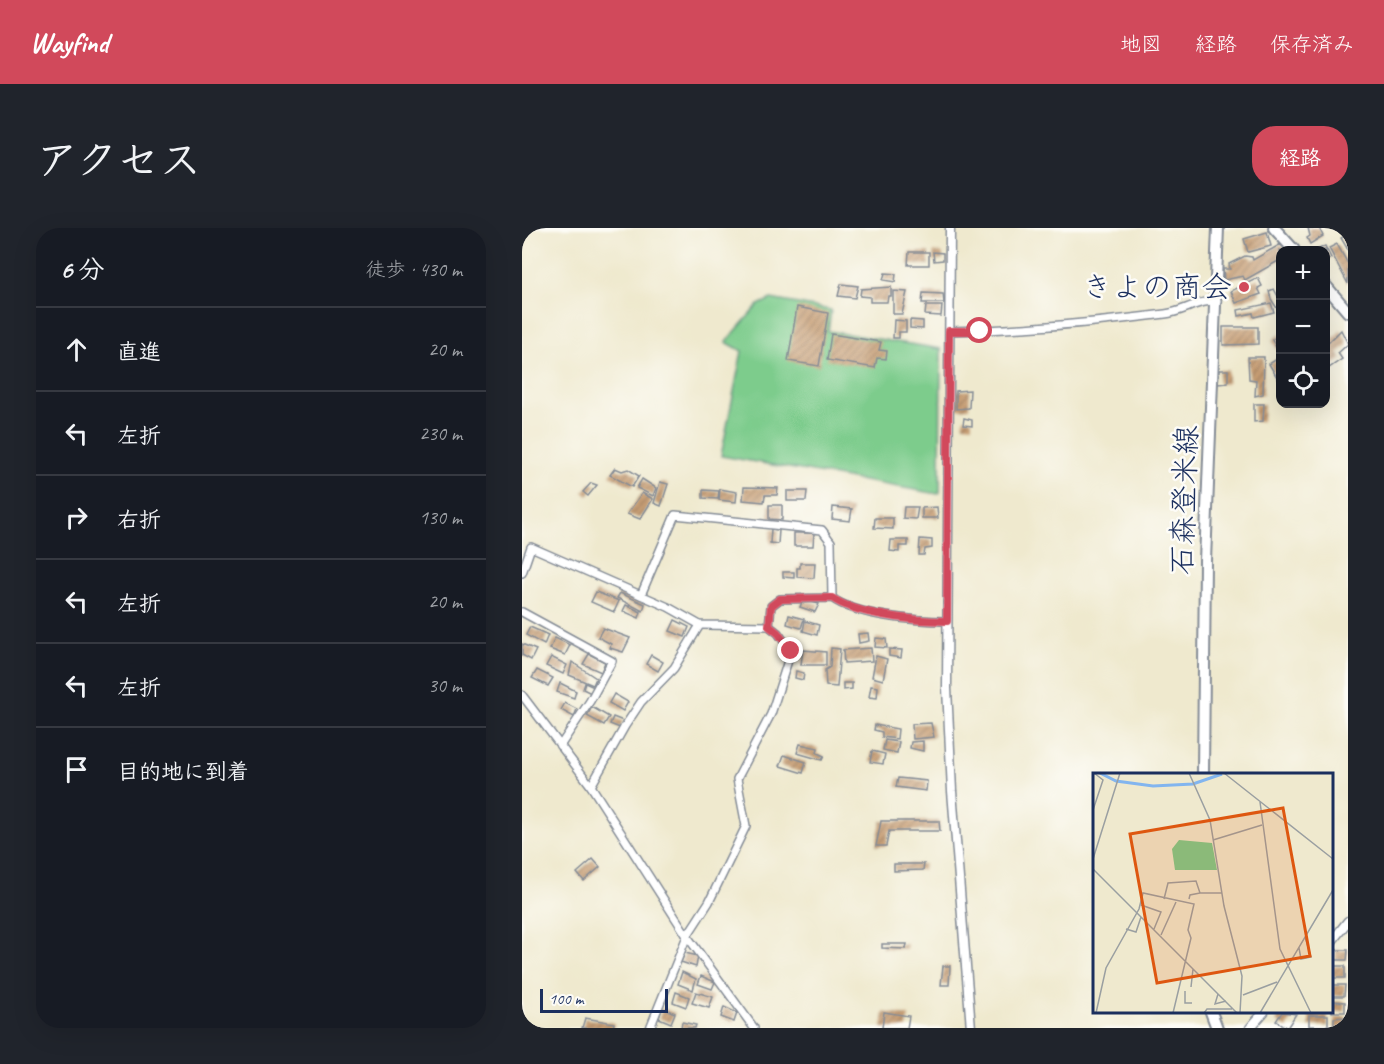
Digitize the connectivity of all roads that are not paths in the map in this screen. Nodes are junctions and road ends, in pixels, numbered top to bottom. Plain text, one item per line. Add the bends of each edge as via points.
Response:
1 (950, 228) edge
2 (1218, 228) edge
3 (1274, 228) edge
4 (1290, 246) edge
5 (1330, 291) edge
6 (1217, 301) junction
7 (1348, 312) edge
8 (949, 331) junction
9 (522, 573) edge
10 (641, 595) junction
11 (832, 598) junction
12 (522, 612) edge
13 (947, 621) junction
14 (700, 625) junction
15 (769, 626) junction
16 (522, 695) edge
17 (560, 746) junction
18 (1203, 773) edge
19 (591, 786) junction
20 (1348, 921) edge
21 (687, 936) junction
22 (1333, 940) edge
23 (1212, 1013) edge
24 (1262, 1013) edge
25 (650, 1028) edge
26 (754, 1028) edge
27 (971, 1028) edge
28 (1217, 1028) edge
29 (1250, 1028) edge

1 - 8 street
2 - 6 main road, 石森登米線
3 - 4 main road
5 - 7 main road
6 - 8 street via 1202,300 1179,313
6 - 18 main road, 石森登米線 via 1205,561
8 - 13 street
9 - 10 street via 531,547
10 - 11 street via 675,515 822,530 831,542
10 - 14 street
11 - 13 street via 869,612
11 - 15 street via 780,599 771,606
12 - 17 street via 612,661
13 - 27 street via 952,791
14 - 15 street
14 - 19 street via 674,668 641,702
15 - 21 street via 791,651 771,714 737,780 746,826
16 - 17 street
17 - 19 street
19 - 21 street
20 - 22 street
21 - 25 street
21 - 26 street
23 - 28 main road
24 - 29 street

